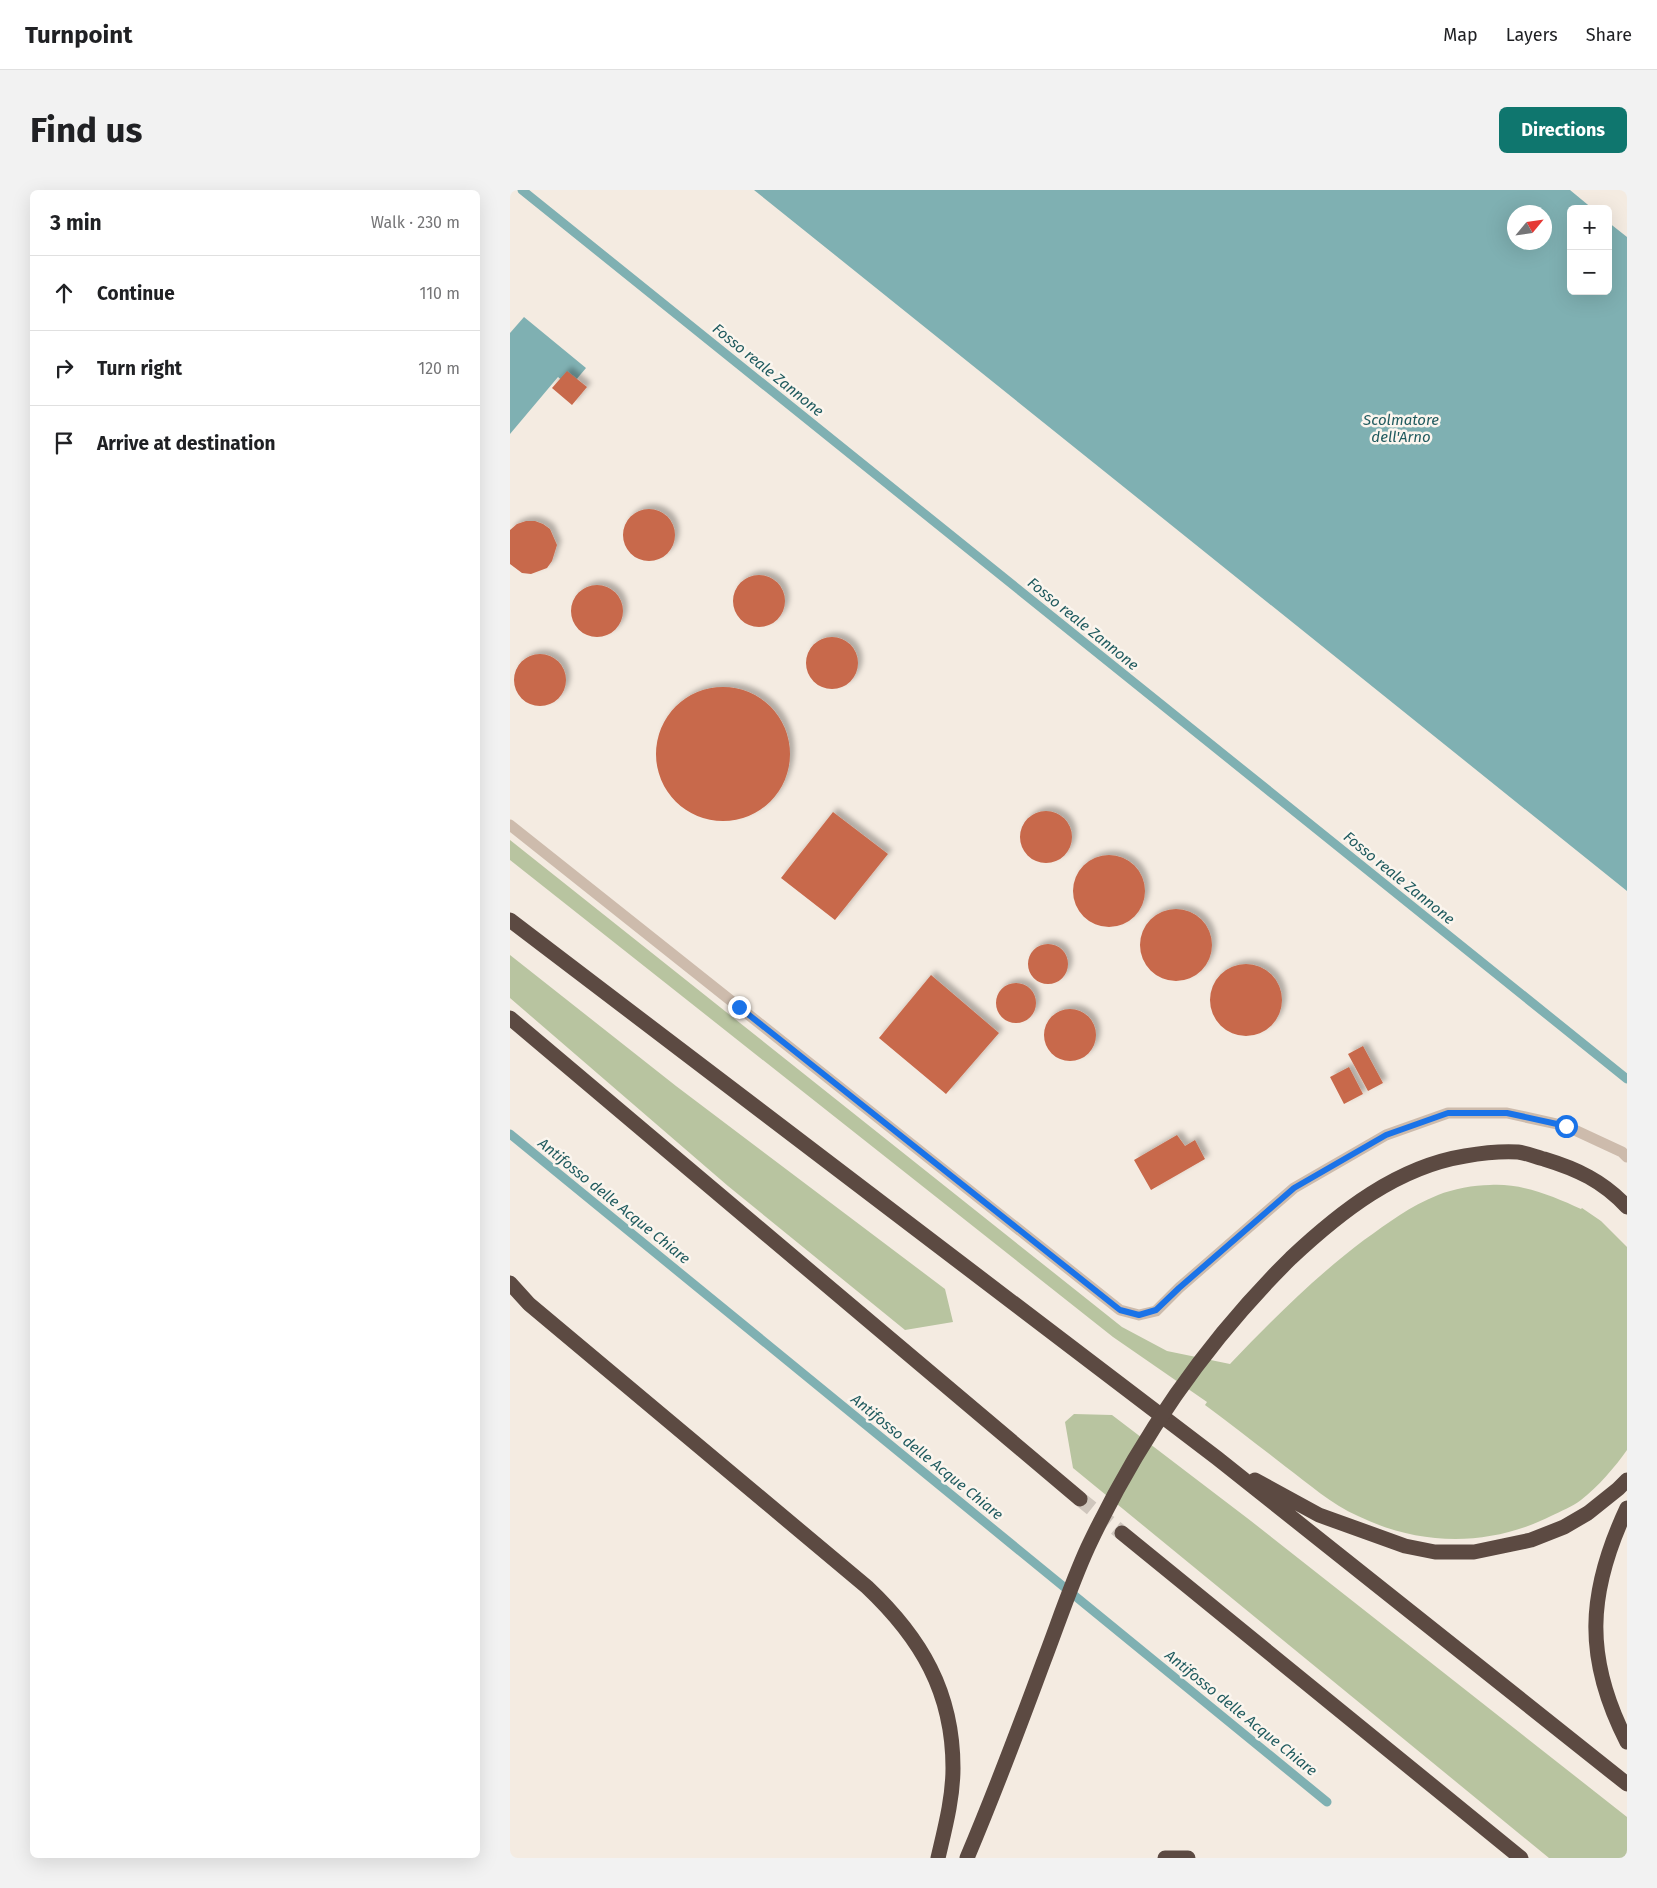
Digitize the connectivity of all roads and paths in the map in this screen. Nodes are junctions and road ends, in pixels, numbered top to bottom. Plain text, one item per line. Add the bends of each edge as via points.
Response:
1 (510, 825) edge
2 (510, 919) edge
3 (510, 1018) edge
4 (1627, 1157) edge
5 (1627, 1206) edge
6 (510, 1284) edge
7 (1217, 1458) junction
8 (1627, 1480) edge
9 (1080, 1499) tunnel mouth
10 (1627, 1508) edge
11 (1122, 1533) tunnel mouth
12 (1627, 1742) edge
13 (1627, 1784) edge
14 (938, 1858) edge
15 (967, 1858) edge
16 (1166, 1858) edge
17 (1188, 1858) edge
18 (1521, 1858) edge

1 - 4 lane via 1120,1310 1139,1315 1156,1310 1294,1188 1386,1135 1448,1113 1507,1113 1566,1126
2 - 7 highway
3 - 9 highway
5 - 15 highway, bridge via 1588,1175 1520,1152 1451,1158 1420,1167 1359,1202 1329,1224 1266,1283 1202,1357 1166,1407 1127,1471 1088,1548
6 - 14 highway via 529,1304 867,1587 905,1627 922,1651 942,1692 948,1714 953,1769 949,1810
7 - 8 highway via 1319,1515 1405,1546 1435,1552 1474,1552 1531,1540 1588,1513
7 - 13 highway
10 - 12 highway via 1612,1540 1598,1590 1595,1636 1600,1676
11 - 18 highway
16 - 17 highway

